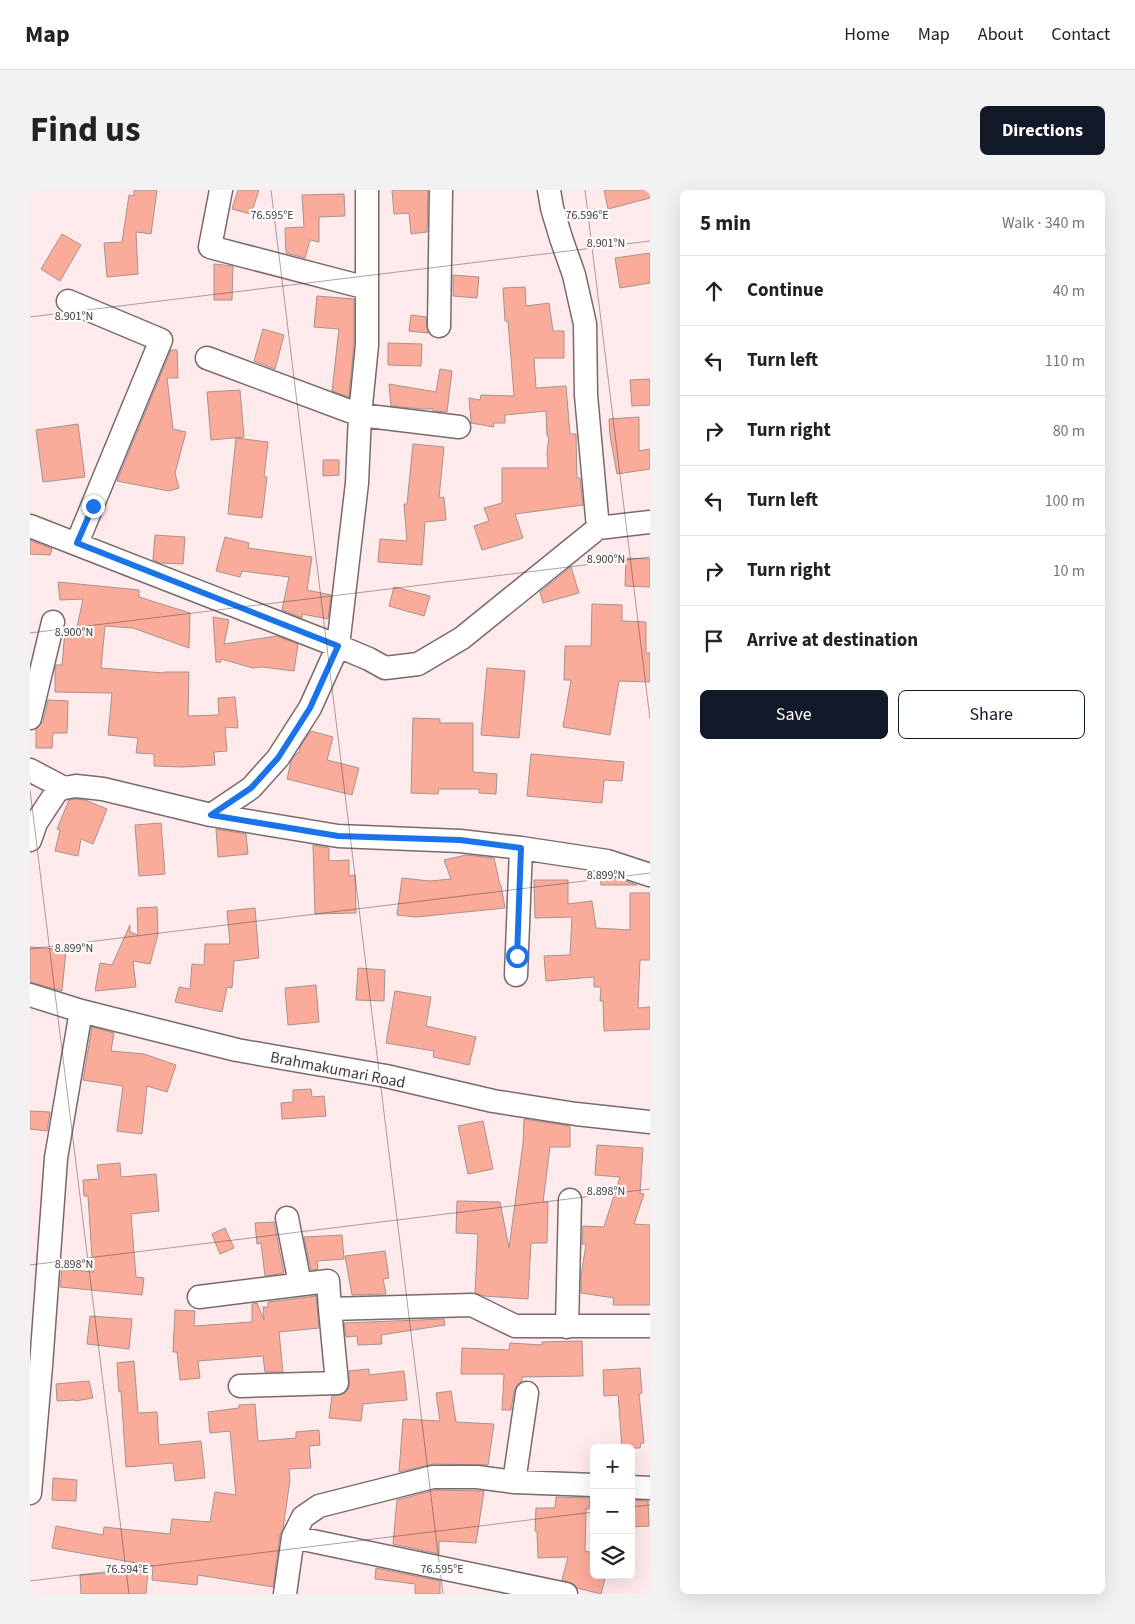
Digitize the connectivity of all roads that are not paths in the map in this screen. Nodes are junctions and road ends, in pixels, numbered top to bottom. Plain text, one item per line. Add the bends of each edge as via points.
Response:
1 (221, 190) edge
2 (367, 190) edge
3 (441, 190) edge
4 (549, 190) edge
5 (367, 288) junction
6 (68, 301) dead end
7 (440, 326) dead end
8 (207, 358) dead end
9 (360, 415) junction
10 (458, 427) dead end
11 (650, 522) edge
12 (30, 526) edge
13 (598, 528) junction
14 (77, 543) junction
15 (53, 622) dead end
16 (338, 646) junction
17 (30, 718) edge
18 (30, 770) edge
19 (64, 788) junction
20 (211, 815) junction
21 (30, 840) edge
22 (521, 848) junction
23 (650, 875) edge
24 (516, 974) dead end
25 (30, 995) edge
26 (81, 1011) junction
27 (650, 1122) edge
28 (570, 1200) dead end
29 (286, 1218) dead end
30 (300, 1284) junction
31 (199, 1297) dead end
32 (330, 1309) junction
33 (37, 1322) edge
34 (650, 1326) edge
35 (567, 1327) junction
36 (240, 1386) dead end
37 (527, 1393) dead end
38 (514, 1482) junction
39 (590, 1485) edge
40 (635, 1487) edge
41 (650, 1488) edge
42 (30, 1493) edge
43 (293, 1537) junction
44 (285, 1594) edge
45 (566, 1594) edge

1 - 5 street via 210,247
2 - 5 street
3 - 7 street
4 - 13 street via 585,324 586,394
5 - 9 street via 367,345
6 - 14 street via 161,340
8 - 9 street
9 - 10 street
9 - 16 street via 357,483
11 - 13 street
12 - 14 street
13 - 16 street via 462,638 418,664 385,668
14 - 16 street
15 - 17 street
16 - 20 street via 310,708 278,758 251,788
18 - 19 street
19 - 20 street via 76,786 103,790
19 - 21 street via 57,791 36,823
20 - 22 street via 338,836 460,840
22 - 23 street via 607,861
22 - 24 street
25 - 26 street, Brahmakumari Road
26 - 27 street, Brahmakumari Road via 237,1050 386,1076 493,1101
26 - 33 street via 56,1158
28 - 35 street
29 - 30 street
30 - 31 street
30 - 32 street via 328,1281
32 - 35 street via 472,1305 515,1326
32 - 36 street via 337,1383
33 - 42 street
34 - 35 street
37 - 38 street
38 - 39 street
38 - 43 street via 433,1476 319,1506 303,1517
40 - 41 street
43 - 44 street
43 - 45 street

